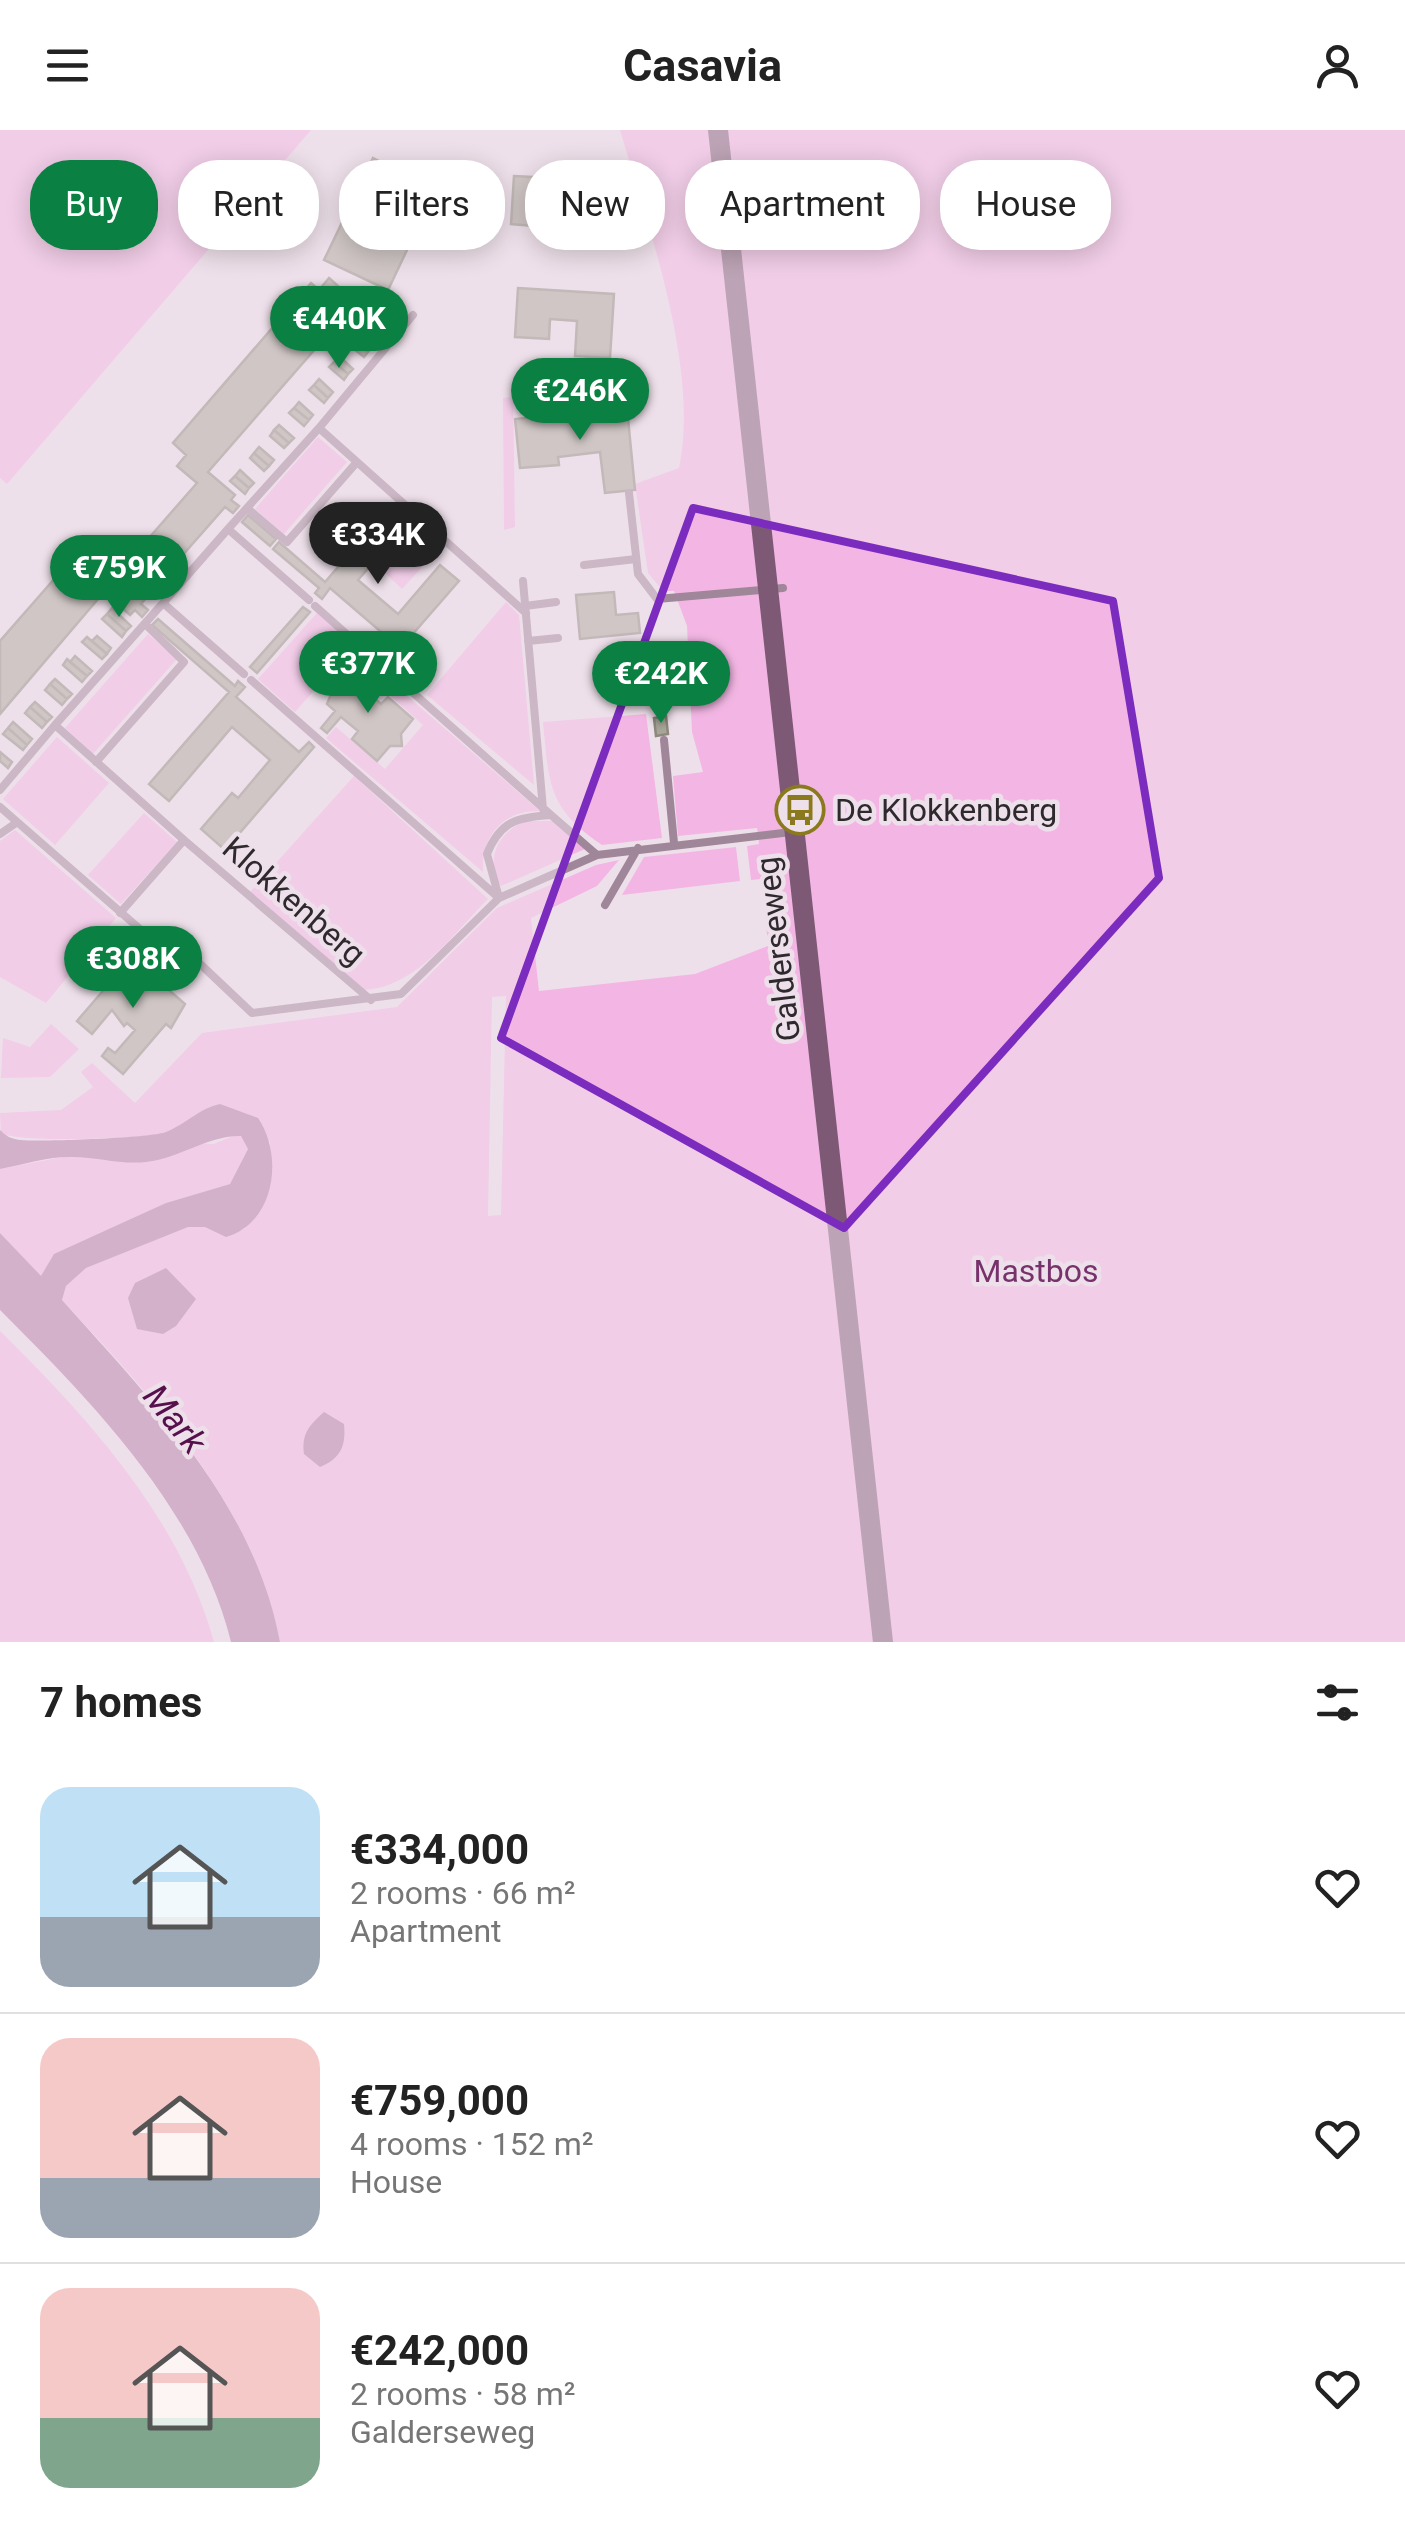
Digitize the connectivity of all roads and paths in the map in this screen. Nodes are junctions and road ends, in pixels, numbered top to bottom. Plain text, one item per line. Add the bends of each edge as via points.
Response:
1 (718, 130) edge
2 (413, 315) dead end
3 (318, 428) junction
4 (357, 462) junction
5 (629, 493) dead end
6 (247, 508) junction
7 (228, 529) junction
8 (636, 559) junction
9 (584, 565) dead end
10 (523, 581) dead end
11 (776, 588) junction
12 (556, 602) dead end
13 (163, 604) junction
14 (526, 609) junction
15 (144, 624) junction
16 (558, 638) dead end
17 (528, 641) junction
18 (56, 725) junction
19 (664, 740) dead end
20 (96, 762) junction
21 (0, 790) edge
22 (132, 794) junction
23 (124, 803) dead end
24 (0, 807) edge
25 (547, 812) junction
26 (16, 822) junction
27 (795, 832) junction
28 (0, 834) edge
29 (184, 840) junction
30 (674, 843) junction
31 (638, 848) junction
32 (597, 855) junction
33 (500, 898) junction
34 (605, 905) dead end
35 (120, 913) junction
36 (371, 1000) junction
37 (883, 1642) edge

1 - 11 street, Galderseweg
2 - 3 lane
3 - 4 lane
3 - 6 lane
4 - 6 lane via 287,542
4 - 14 lane
5 - 8 lane
6 - 7 lane
7 - 13 lane
7 - 25 lane
8 - 9 lane
8 - 11 lane via 638,574 658,599
10 - 14 lane
11 - 27 street, Galderseweg
12 - 14 lane
13 - 15 lane
13 - 33 lane
14 - 17 lane
15 - 18 lane
15 - 20 lane via 184,662
16 - 17 lane
17 - 25 lane
18 - 20 lane, Klokkenberg
18 - 21 lane
19 - 30 lane
20 - 22 lane, Klokkenberg
22 - 23 lane
22 - 29 lane, Klokkenberg
24 - 26 lane, Klokkenberg
25 - 32 lane
25 - 33 lane via 513,820 496,835 487,854
26 - 28 lane
26 - 35 lane, Klokkenberg
27 - 30 lane, Klokkenberg
27 - 37 street, Galderseweg
29 - 35 lane, Klokkenberg
29 - 36 lane, Klokkenberg
30 - 31 lane, Klokkenberg
31 - 32 lane, Klokkenberg
31 - 34 lane
32 - 33 lane, Klokkenberg
33 - 36 lane, Klokkenberg via 401,994
35 - 36 lane, Klokkenberg via 141,930 178,943 252,1013

